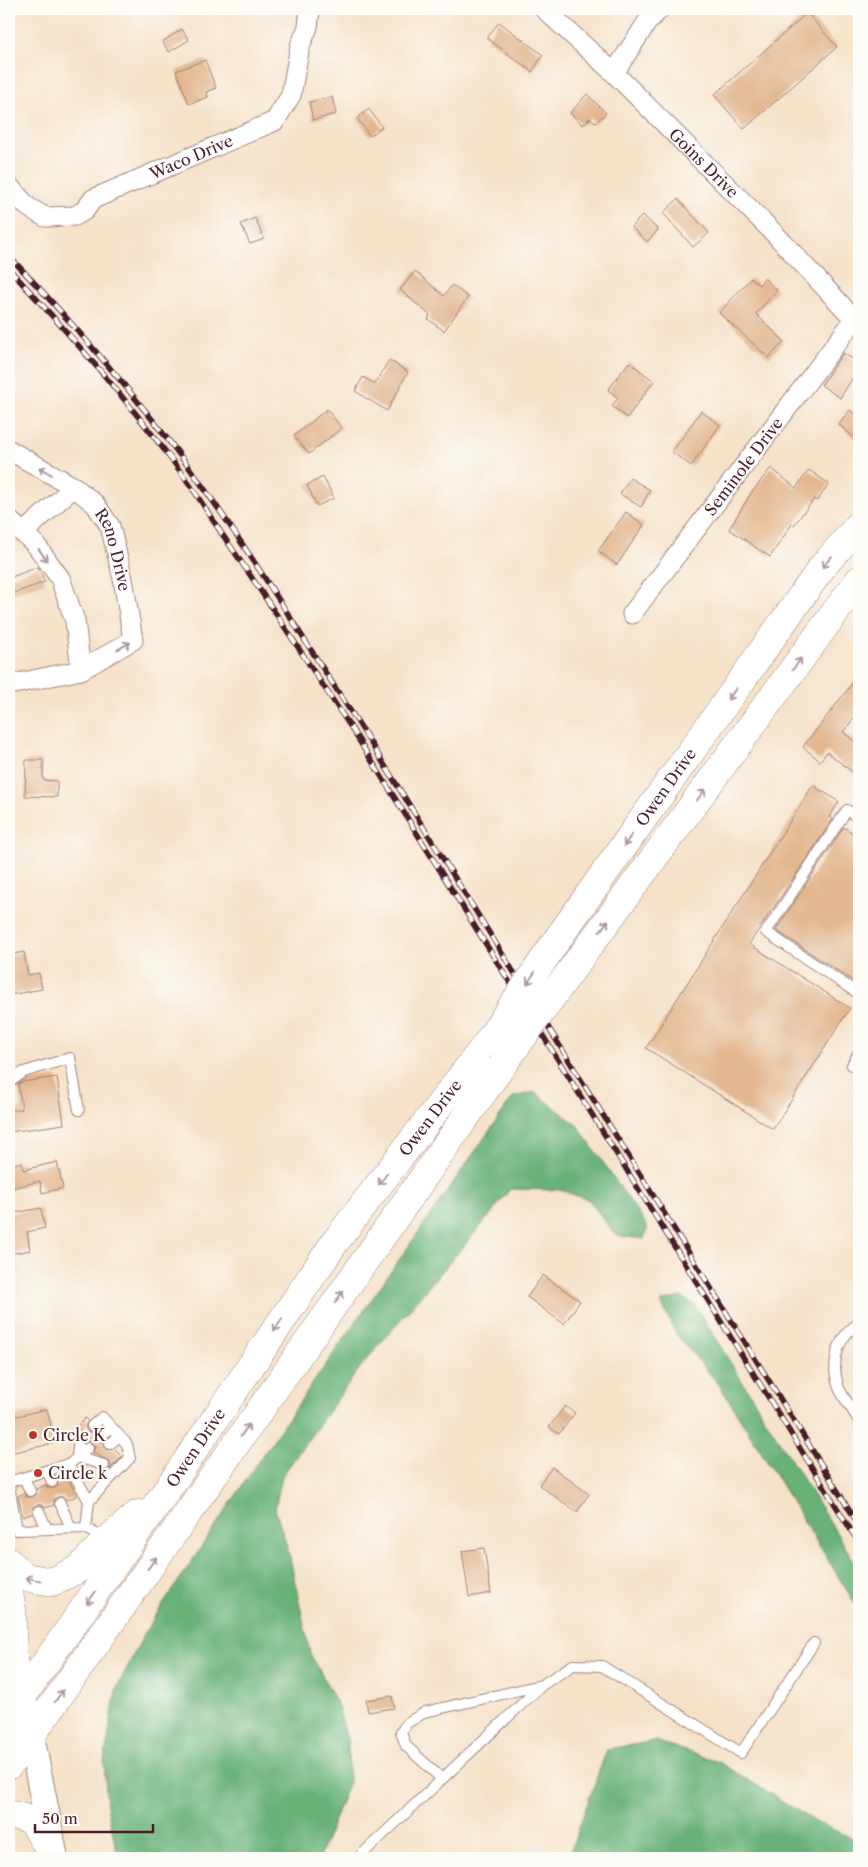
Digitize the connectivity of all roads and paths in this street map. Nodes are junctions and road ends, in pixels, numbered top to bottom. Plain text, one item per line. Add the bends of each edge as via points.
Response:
1 (310, 9) edge
2 (544, 9) edge
3 (660, 9) edge
4 (614, 73) junction
5 (9, 186) edge
6 (857, 322) edge
7 (9, 450) edge
8 (74, 487) junction
9 (9, 520) edge
10 (859, 525) edge
11 (23, 533) junction
12 (859, 580) edge
13 (632, 614) dead end
14 (81, 670) junction
15 (9, 685) edge
16 (859, 818) edge
17 (859, 994) edge
18 (859, 1052) edge
19 (852, 1065) dead end
20 (9, 1082) edge
21 (78, 1110) dead end
22 (859, 1323) edge
23 (859, 1421) edge
24 (92, 1426) dead end
25 (110, 1427) junction
26 (102, 1436) dead end
27 (119, 1436) junction
28 (79, 1438) dead end
29 (110, 1444) dead end
30 (127, 1444) junction
31 (88, 1448) dead end
32 (118, 1453) dead end
33 (97, 1457) dead end
34 (77, 1458) junction
35 (68, 1464) junction
36 (104, 1465) dead end
37 (47, 1471) junction
38 (24, 1478) junction
39 (9, 1482) edge
40 (52, 1482) dead end
41 (9, 1486) edge
42 (169, 1487) junction
43 (30, 1491) dead end
44 (89, 1501) junction
45 (60, 1503) dead end
46 (39, 1511) dead end
47 (71, 1528) junction
48 (47, 1529) junction
49 (96, 1534) junction
50 (9, 1562) edge
51 (9, 1593) edge
52 (814, 1643) dead end
53 (10, 1649) edge
54 (542, 1685) junction
55 (15, 1706) edge
56 (31, 1736) junction
57 (9, 1765) edge
58 (442, 1780) junction
59 (9, 1814) edge
60 (55, 1858) edge
61 (358, 1858) edge

1 - 5 street, Waco Drive via 291,95 275,121 93,199 85,210 75,216 45,217 28,207
2 - 4 street, Goins Drive
3 - 4 street via 648,21
4 - 6 street, Goins Drive via 773,232
6 - 13 street, Seminole Drive
8 -> 7 street, Reno Drive
8 - 11 street
14 -> 8 street, Reno Drive via 133,640 110,526 95,504
9 - 11 street
10 -> 42 main road, Owen Drive, bridge via 823,566 487,1043 335,1242
11 -> 14 street via 60,578 75,621
56 -> 12 main road, Owen Drive, bridge via 501,1067
14 - 15 street, Reno Drive
16 - 17 lane via 847,810 766,932
18 - 19 lane
20 - 21 lane via 24,1072 70,1058
22 - 23 lane via 849,1330 838,1347 835,1363 839,1387
24 - 25 lane via 102,1418
25 - 26 lane
25 - 27 lane
27 - 29 lane
27 - 30 lane
28 - 34 lane
30 - 32 lane
30 - 44 lane via 130,1458
31 - 34 lane
33 - 34 lane
34 - 35 lane
34 - 36 lane
35 - 37 lane
35 - 44 lane
37 - 38 lane
37 - 40 lane
38 - 39 lane
38 - 43 lane
41 - 48 lane via 17,1530
42 - 49 main road
42 -> 55 main road, Owen Drive
44 - 49 lane
45 - 47 lane
46 - 48 lane
47 - 48 lane
47 - 49 lane
49 -> 50 main road via 78,1570 52,1582 25,1577
51 - 53 main road via 12,1610
52 - 54 lane via 741,1753 602,1666 573,1665
53 - 55 main road
54 - 58 lane
54 - 58 lane via 425,1712 406,1723 401,1732 406,1746
55 - 56 main road
56 - 57 main road, Owen Drive
56 - 60 main road
58 - 61 lane
59 - 60 main road via 32,1820

